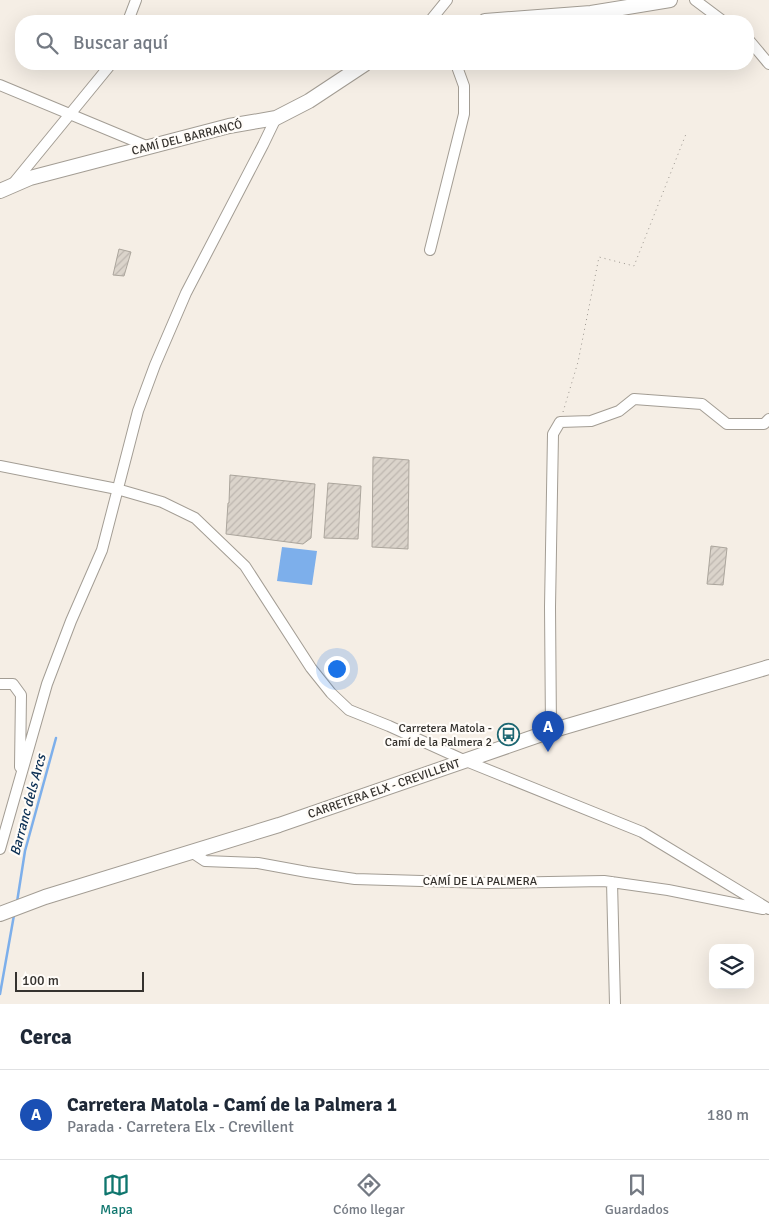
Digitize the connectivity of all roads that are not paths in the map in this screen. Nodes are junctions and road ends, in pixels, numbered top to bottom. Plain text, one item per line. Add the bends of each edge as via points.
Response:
1 (136, 0) edge
2 (447, 0) edge
3 (670, 0) edge
4 (695, 0) edge
5 (130, 15) edge
6 (435, 15) edge
7 (565, 15) edge
8 (716, 15) edge
9 (754, 46) edge
10 (769, 64) edge
11 (106, 70) edge
12 (356, 70) edge
13 (458, 70) edge
14 (0, 86) edge
15 (71, 115) junction
16 (276, 118) junction
17 (149, 147) junction
18 (6, 188) edge
19 (430, 250) dead end
20 (769, 420) edge
21 (0, 466) edge
22 (117, 489) junction
23 (769, 668) edge
24 (0, 684) edge
25 (551, 731) junction
26 (466, 761) junction
27 (20, 780) junction
28 (0, 849) edge
29 (193, 852) junction
30 (612, 882) junction
31 (769, 909) edge
32 (1, 913) edge
33 (615, 1004) edge

1 - 5 street
2 - 6 street
3 - 7 street
4 - 8 street
9 - 10 street
11 - 15 street
12 - 16 street, CAMÍ DEL BARRANCÓ
13 - 19 street via 464,86 464,114
14 - 15 street
15 - 17 street
15 - 18 street
16 - 17 street, CAMÍ DEL BARRANCÓ via 229,126
16 - 22 street via 186,293 155,365
17 - 18 street, CAMÍ DEL BARRANCÓ via 30,178
20 - 25 street via 764,424 728,424 702,404 634,399 619,412 591,421 560,422 553,434
21 - 22 street
22 - 26 street via 162,502 195,518 219,540 245,566 311,668 349,710
22 - 27 street via 102,550 47,684
23 - 25 street, CARRETERA ELX - CREVILLENT
24 - 27 street via 13,684 21,695
25 - 26 street, CARRETERA ELX - CREVILLENT
26 - 29 street, CARRETERA ELX - CREVILLENT via 280,826
26 - 31 street via 642,832
27 - 28 street
29 - 30 street, CAMÍ DE LA PALMERA via 205,861 258,863 354,879
29 - 32 street, CARRETERA ELX - CREVILLENT
30 - 31 street, CAMÍ DE LA PALMERA
30 - 33 street

